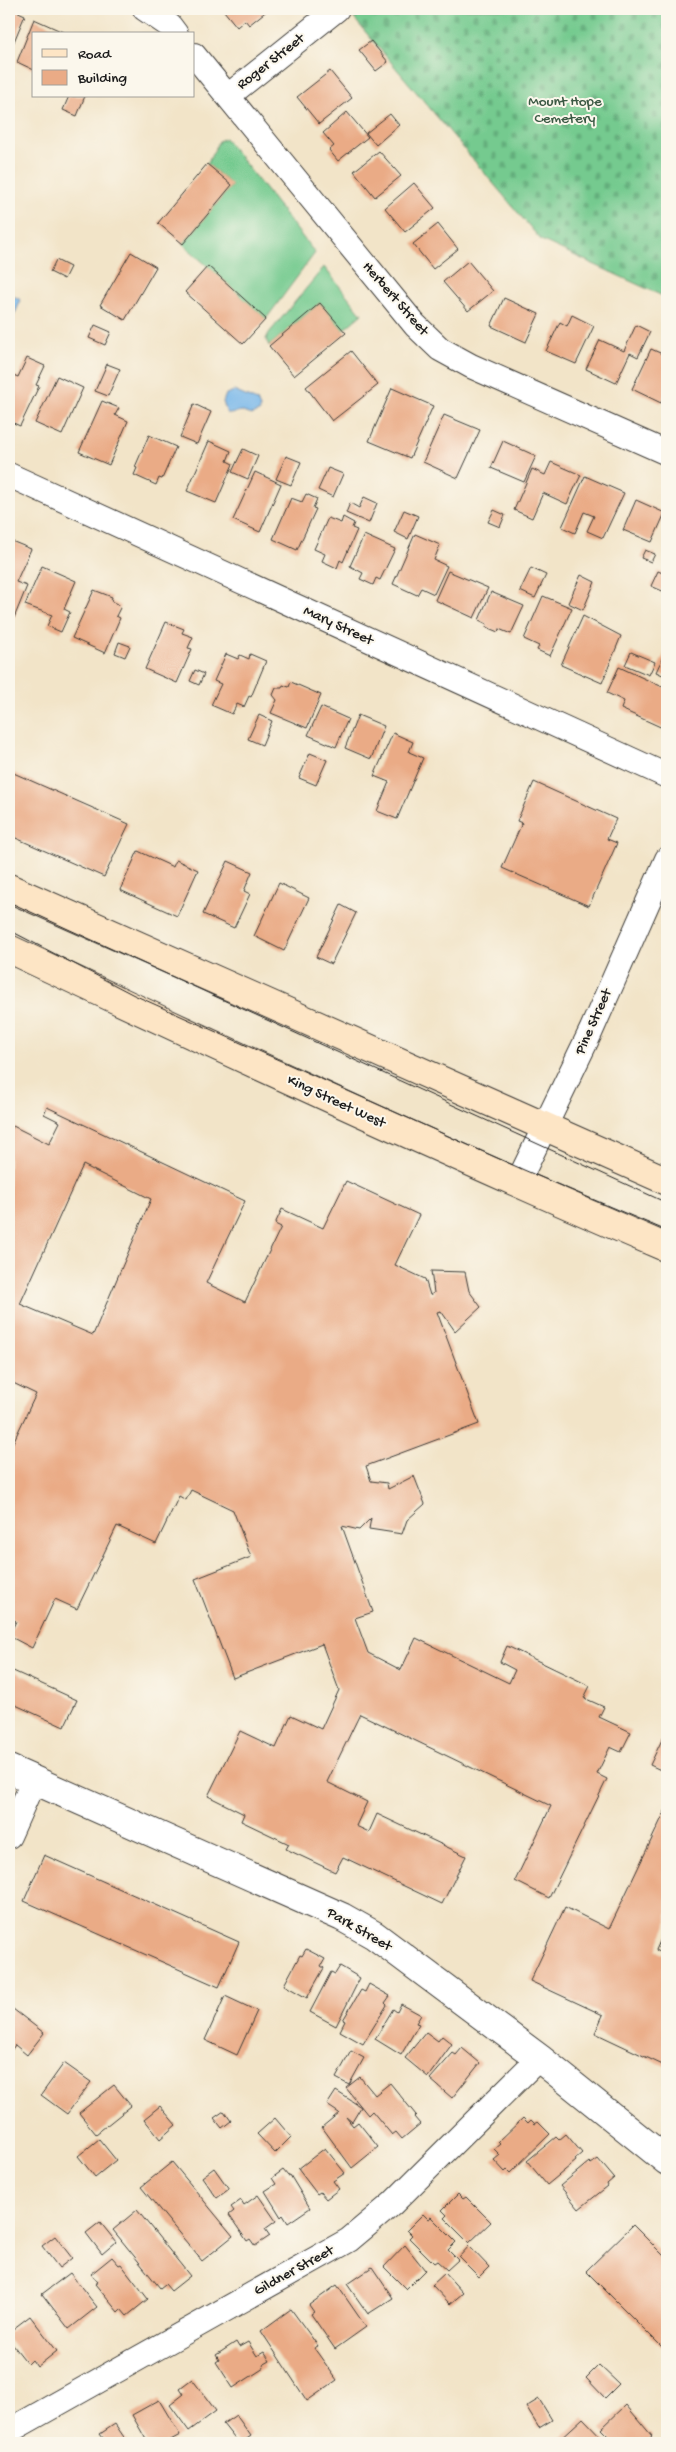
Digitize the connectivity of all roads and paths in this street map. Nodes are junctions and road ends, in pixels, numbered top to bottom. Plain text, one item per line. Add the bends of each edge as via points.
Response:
1 (146, 9) edge
2 (337, 9) edge
3 (174, 32) edge
4 (195, 56) edge
5 (228, 96) junction
6 (667, 453) edge
7 (9, 475) edge
8 (667, 776) edge
9 (667, 859) edge
10 (9, 888) edge
11 (9, 949) edge
12 (546, 1126) junction
13 (667, 1181) edge
14 (517, 1184) junction
15 (667, 1248) edge
16 (9, 1769) edge
17 (34, 1780) junction
18 (9, 1836) edge
19 (539, 2058) junction
20 (667, 2161) edge
21 (9, 2431) edge

1 - 3 street
2 - 5 street, Roger Street
4 - 5 street, Herbert Street
5 - 6 street, Herbert Street via 415,325 440,349 471,366
7 - 8 street, Mary Street
9 - 12 street, Pine Street
10 - 12 main road
11 - 14 main road, King Street West
12 - 13 main road
12 - 14 street, Pine Street
14 - 15 main road, King Street West
16 - 17 street, Park Street
17 - 18 street
17 - 19 street, Park Street via 342,1917 374,1935
19 - 20 street, Park Street
19 - 21 street, Gildner Street via 392,2204 350,2240

